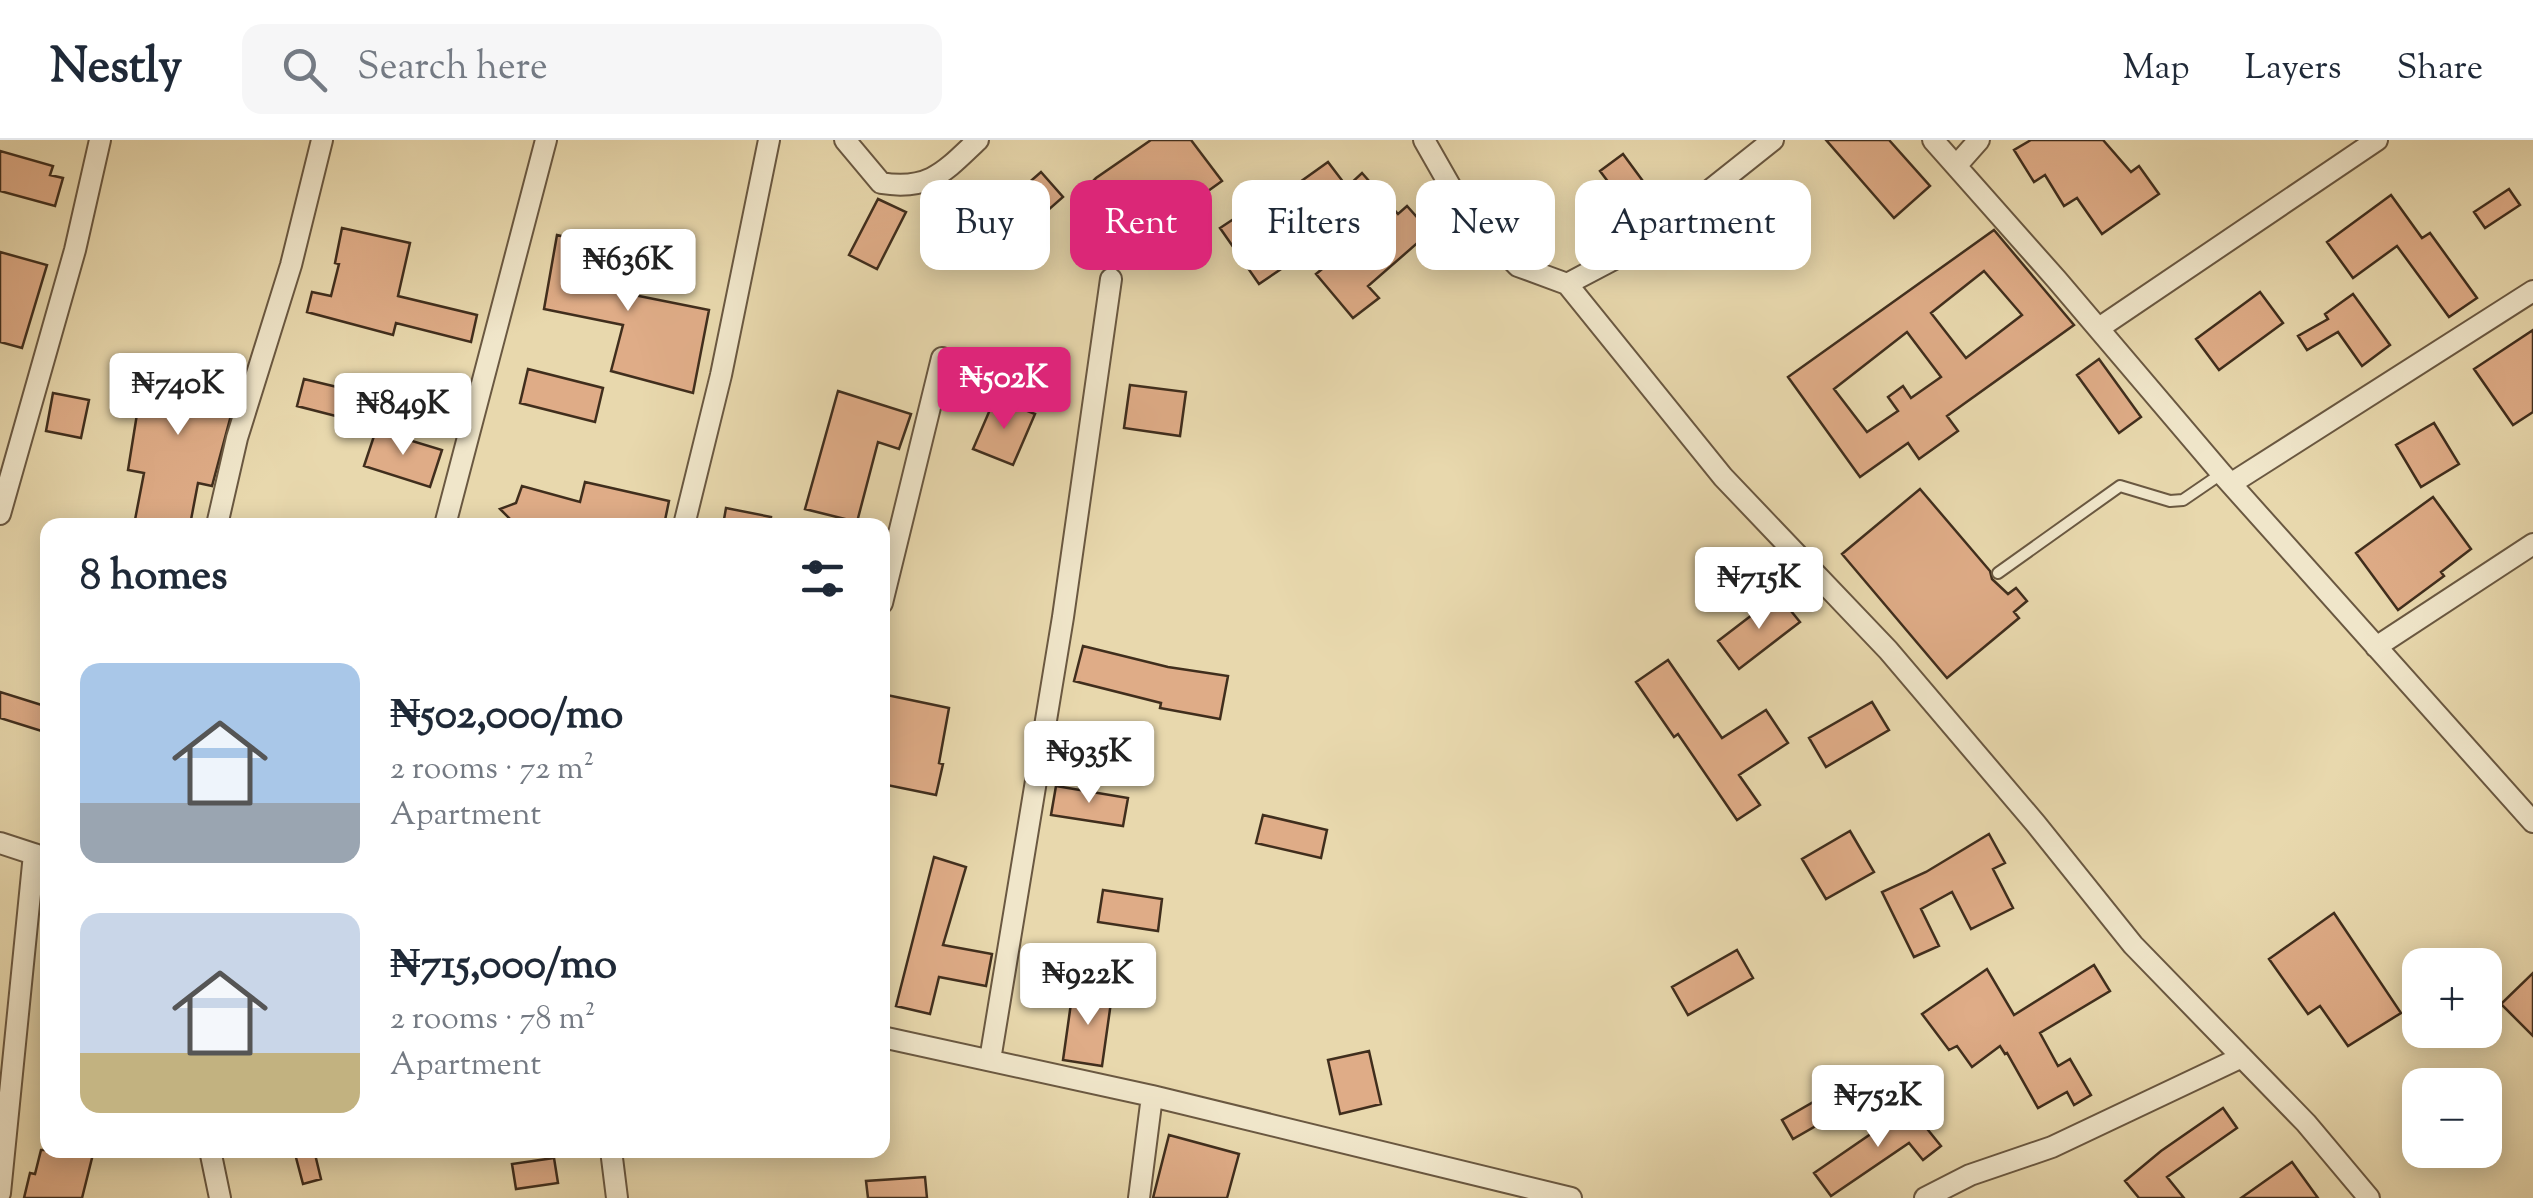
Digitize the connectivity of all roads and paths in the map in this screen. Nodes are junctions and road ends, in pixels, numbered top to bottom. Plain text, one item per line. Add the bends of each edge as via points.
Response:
1 (100, 140) edge
2 (322, 140) edge
3 (546, 140) edge
4 (769, 140) edge
5 (845, 140) edge
6 (978, 140) edge
7 (1424, 140) edge
8 (1774, 140) edge
9 (1933, 140) edge
10 (1979, 140) edge
11 (2377, 140) edge
12 (1956, 166) junction
13 (1111, 279) dead end
14 (1566, 284) junction
15 (2533, 291) edge
16 (2099, 328) junction
17 (942, 358) dead end
18 (2227, 478) junction
19 (0, 514) edge
20 (219, 518) edge
21 (447, 518) edge
22 (686, 518) edge
23 (2533, 544) edge
24 (890, 570) edge
25 (1998, 573) dead end
26 (2376, 647) junction
27 (2533, 822) edge
28 (0, 844) edge
29 (40, 856) edge
30 (40, 864) edge
31 (890, 1039) edge
32 (2242, 1057) junction
33 (990, 1060) junction
34 (1152, 1096) junction
35 (212, 1158) edge
36 (612, 1158) edge
37 (0, 1193) edge
38 (220, 1198) edge
39 (617, 1198) edge
40 (1139, 1198) edge
41 (1571, 1198) edge
42 (1926, 1198) edge
43 (2369, 1198) edge

1 - 19 street
2 - 20 street
3 - 21 street
4 - 22 street
5 - 6 street via 881,183 910,188 944,172
7 - 14 street via 1465,212 1518,266
8 - 14 street via 1641,245
9 - 12 street
10 - 12 street
11 - 16 street
12 - 16 street
13 - 33 street
14 - 32 street via 1723,477 1888,650 2133,945
15 - 18 street
16 - 18 street
17 - 24 street
18 - 25 lane via 2170,501 2120,486
18 - 26 street
23 - 26 street
26 - 27 street
28 - 29 street
30 - 37 street
31 - 33 street
32 - 42 street
32 - 43 street
33 - 34 street
34 - 40 street
34 - 41 street
35 - 38 street
36 - 39 street

